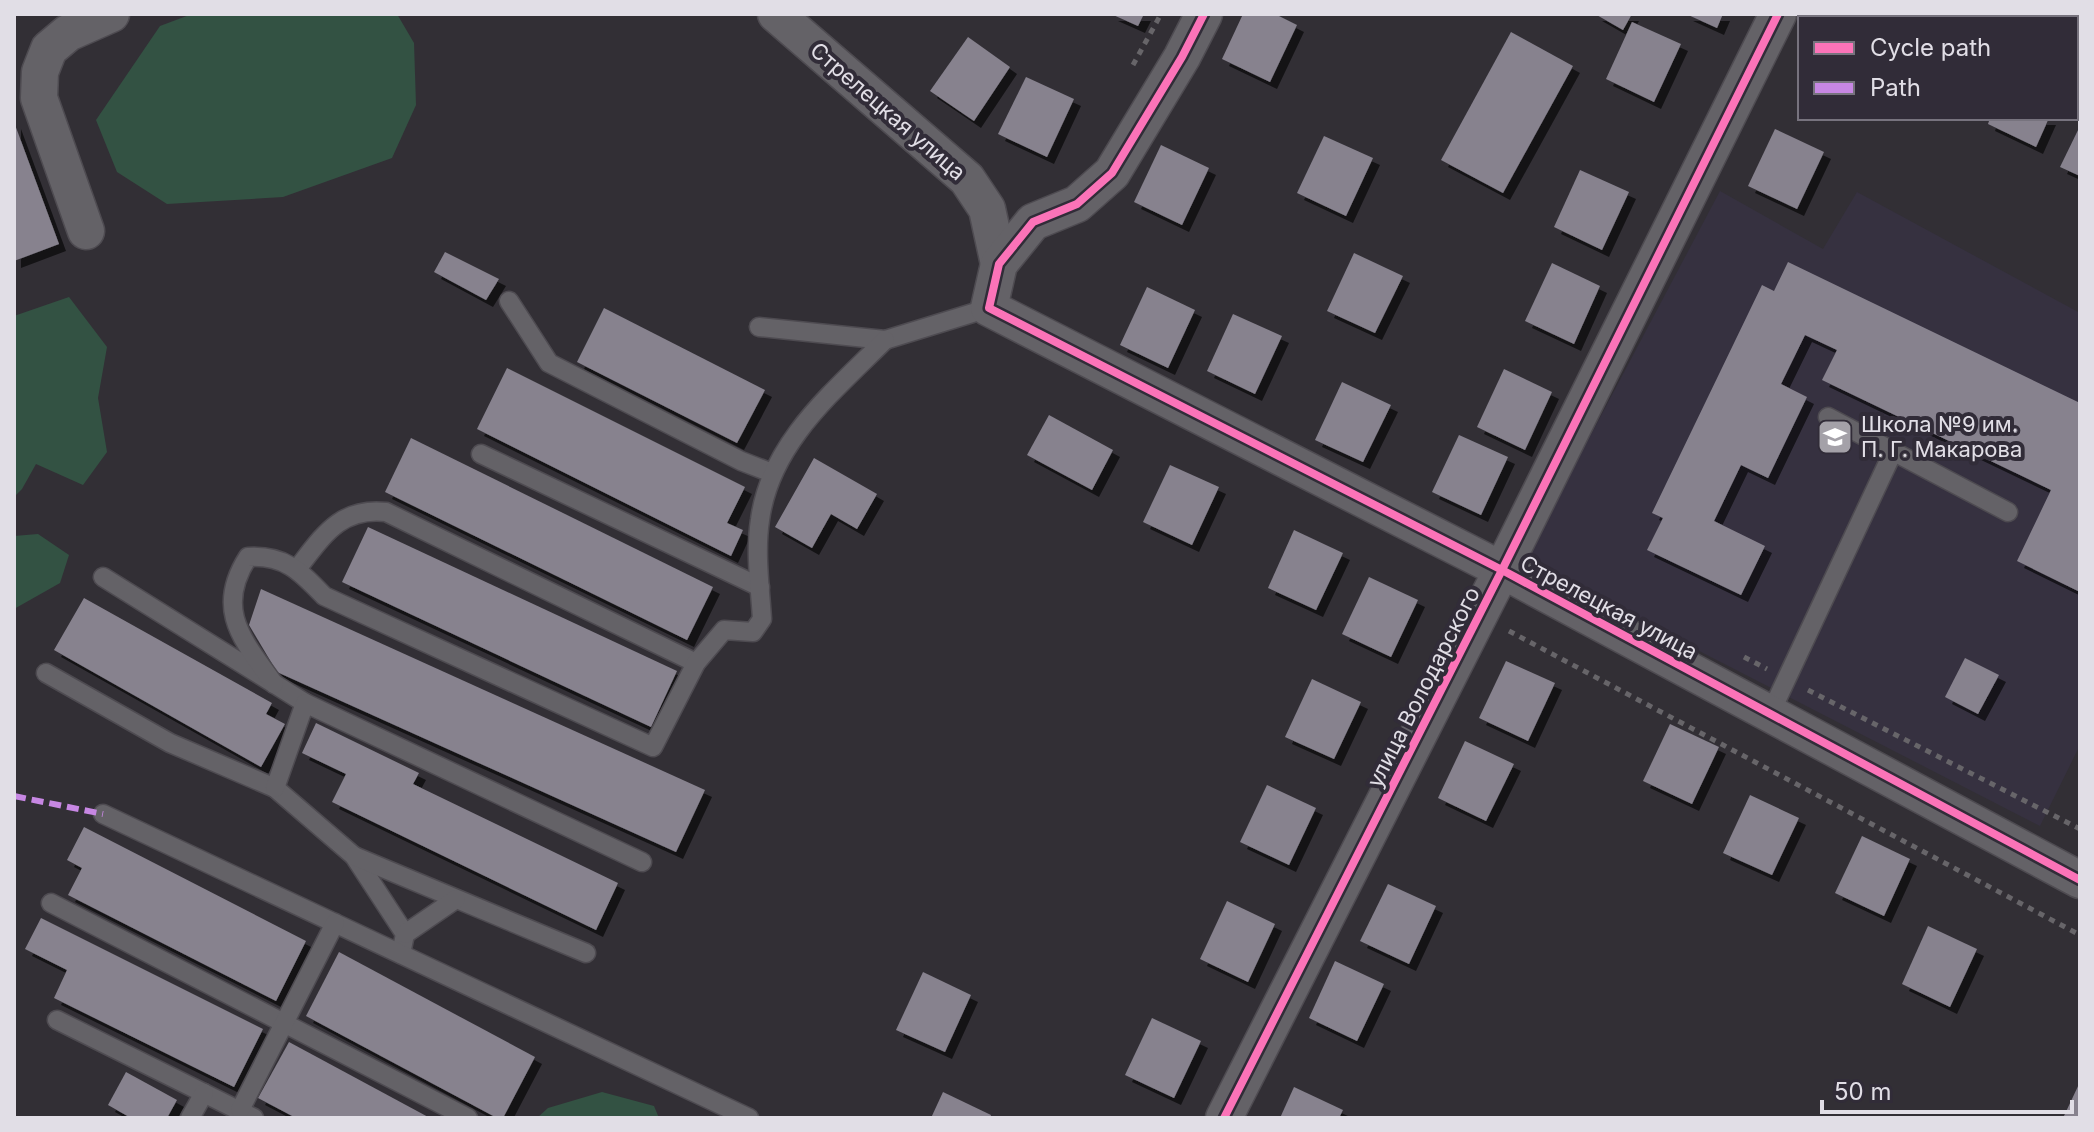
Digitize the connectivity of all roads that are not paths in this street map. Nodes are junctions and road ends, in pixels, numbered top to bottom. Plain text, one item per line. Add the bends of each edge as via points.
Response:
1 (111, 14) edge
2 (776, 14) edge
3 (1204, 14) edge
4 (1778, 14) edge
5 (86, 231) dead end
6 (999, 264) junction
7 (509, 301) dead end
8 (989, 308) junction
9 (759, 327) dead end
10 (885, 340) junction
11 (1828, 417) dead end
12 (1893, 452) junction
13 (481, 454) dead end
14 (772, 473) junction
15 (2008, 512) dead end
16 (297, 569) junction
17 (103, 577) dead end
18 (1517, 578) junction
19 (760, 587) junction
20 (696, 663) junction
21 (46, 673) dead end
22 (274, 684) junction
23 (305, 703) junction
24 (1771, 712) junction
25 (275, 788) junction
26 (103, 814) dead end
27 (354, 856) junction
28 (642, 862) dead end
29 (2080, 880) edge
30 (456, 899) junction
31 (51, 903) dead end
32 (335, 923) junction
33 (405, 934) junction
34 (586, 953) dead end
35 (401, 954) junction
36 (57, 1020) dead end
37 (284, 1023) junction
38 (204, 1093) junction
39 (247, 1114) edge
40 (190, 1118) edge
41 (468, 1118) edge
42 (749, 1118) edge
43 (1224, 1118) edge

1 - 5 street via 68,33 49,49 40,72 39,98
2 - 6 street, Стрелецкая улица via 967,179 987,209
3 - 6 street via 1112,173 1077,204 1033,222
4 - 18 street, улица Володарского
6 - 8 street
7 - 14 lane via 549,363
8 - 10 lane
8 - 18 street, Стрелецкая улица
9 - 10 lane
10 - 14 lane via 808,416
11 - 12 lane
12 - 15 lane
12 - 24 lane
13 - 19 lane
14 - 19 lane via 760,520
16 - 20 lane via 348,515 386,512
16 - 20 lane via 324,596 653,747
16 - 22 lane via 265,556 248,557 233,591 237,629
17 - 22 lane
18 - 24 street, Стрелецкая улица
18 - 43 street, улица Володарского
19 - 20 lane via 762,619 753,632 724,630
21 - 25 lane via 170,743
22 - 23 lane
23 - 25 lane
23 - 28 lane
24 - 29 street, Стрелецкая улица
25 - 27 lane
26 - 32 lane
27 - 30 lane
27 - 33 lane
30 - 33 lane
30 - 34 lane
31 - 37 lane
32 - 35 lane
32 - 37 lane
33 - 35 lane
35 - 42 lane
36 - 38 lane
37 - 39 lane
37 - 41 lane
38 - 39 lane
38 - 40 lane

